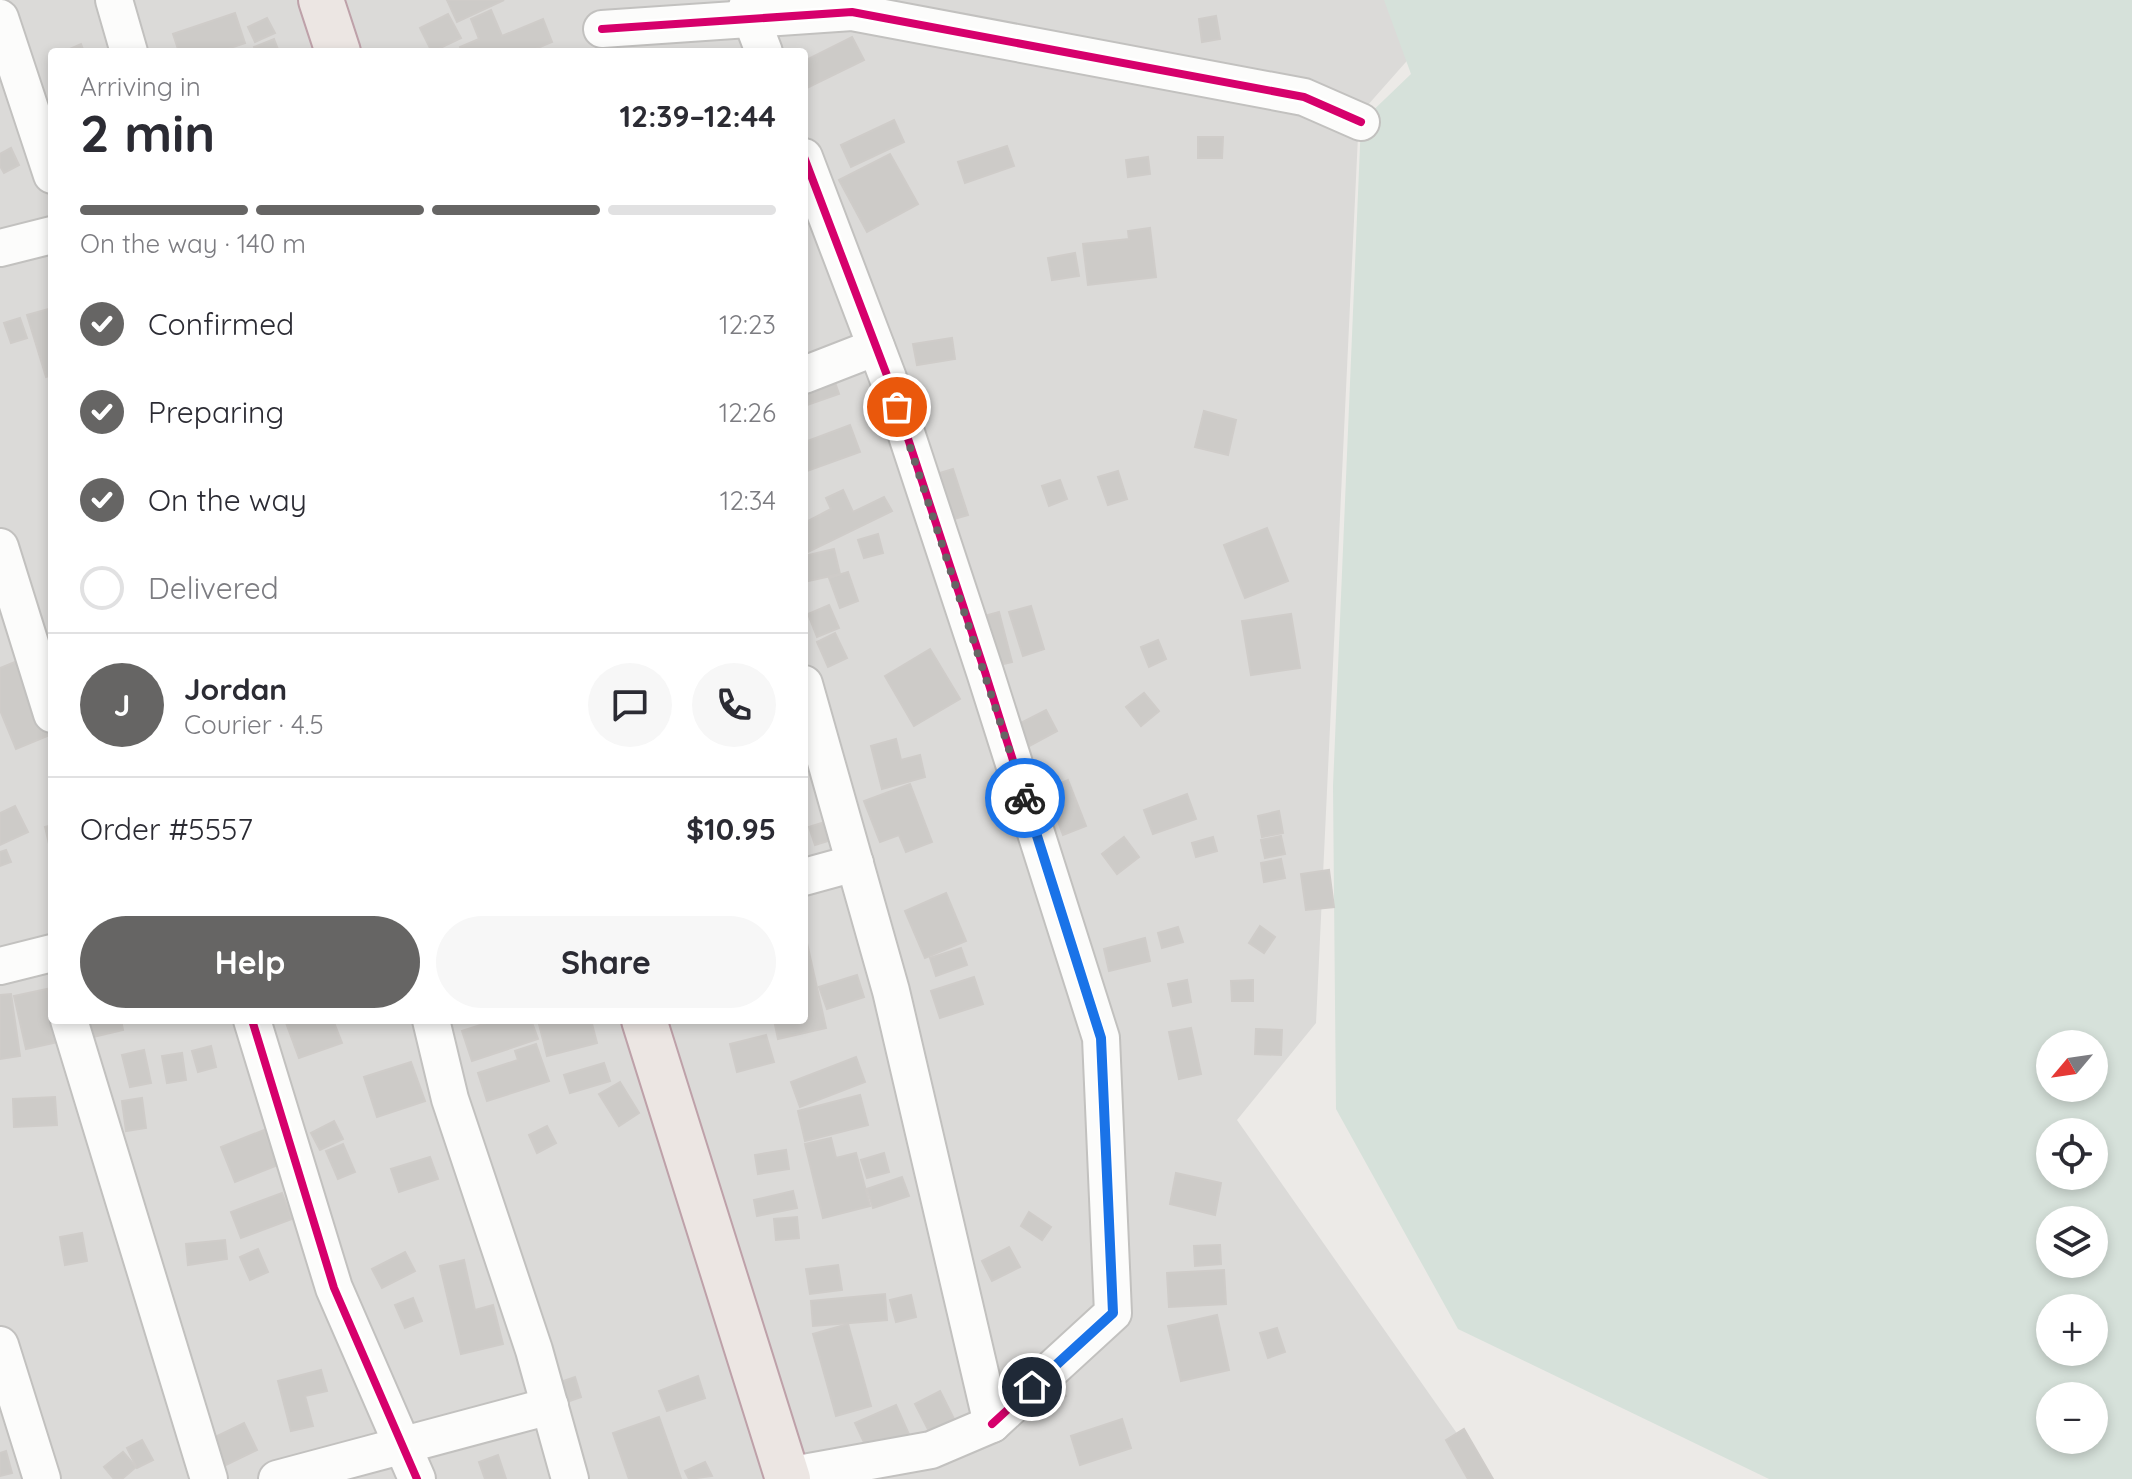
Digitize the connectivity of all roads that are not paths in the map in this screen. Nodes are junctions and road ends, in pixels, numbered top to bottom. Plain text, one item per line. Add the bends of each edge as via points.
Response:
1 (114, 0) edge
2 (321, 0) edge
3 (850, 6) edge
4 (0, 18) edge
5 (754, 26) edge
6 (601, 27) edge
7 (128, 48) edge
8 (337, 48) edge
9 (1361, 122) dead end
10 (48, 163) edge
11 (808, 168) edge
12 (48, 236) edge
13 (0, 248) edge
14 (876, 347) junction
15 (808, 373) edge
16 (0, 547) edge
17 (808, 698) edge
18 (48, 701) edge
19 (855, 863) junction
20 (808, 876) edge
21 (48, 958) edge
22 (0, 966) edge
23 (70, 1024) edge
24 (253, 1024) edge
25 (432, 1024) edge
26 (645, 1024) edge
27 (0, 1345) edge
28 (550, 1406) junction
29 (992, 1424) junction
30 (402, 1444) junction
31 (788, 1477) edge
32 (42, 1479) edge
33 (209, 1479) edge
34 (277, 1479) edge
35 (417, 1479) edge
36 (570, 1479) edge

1 - 7 street
2 - 8 highway
3 - 5 street
3 - 9 street via 1304,97
4 - 10 street
5 - 6 street
11 - 14 street
12 - 13 street
14 - 15 street
14 - 29 street via 1101,1038 1113,1313
16 - 18 street
17 - 19 street
19 - 20 street
19 - 29 street via 891,991
21 - 22 street
23 - 33 street
24 - 30 street via 334,1288
25 - 28 street via 450,1099
26 - 31 highway
27 - 32 street
28 - 30 street
28 - 36 street
29 - 31 street via 931,1450
30 - 34 street
30 - 35 street

